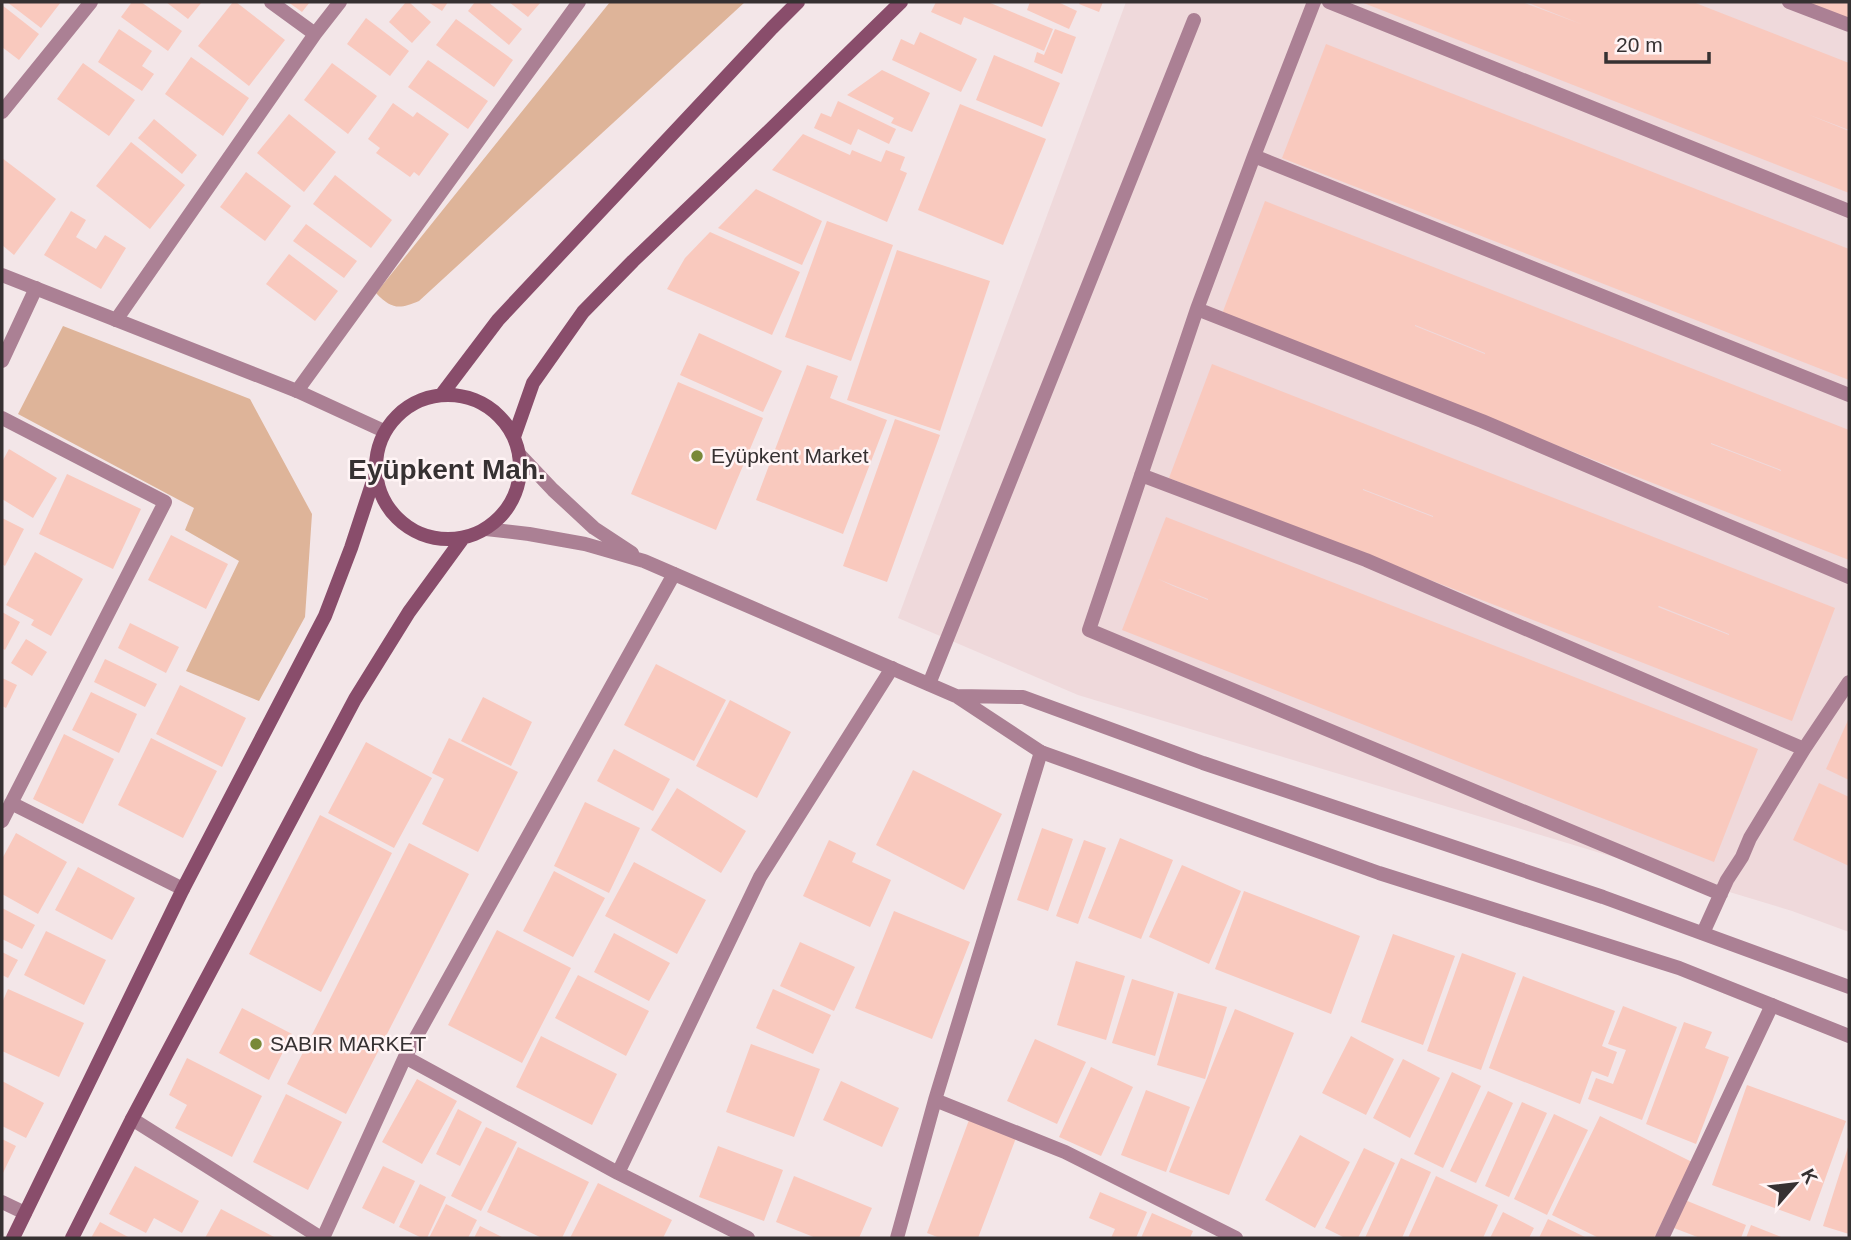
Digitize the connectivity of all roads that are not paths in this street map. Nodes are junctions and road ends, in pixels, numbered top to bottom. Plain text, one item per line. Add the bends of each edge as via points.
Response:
1 (91, 2) edge
2 (271, 2) edge
3 (340, 2) edge
4 (579, 2) edge
5 (798, 2) edge
6 (901, 2) edge
7 (1314, 2) edge
8 (1329, 2) edge
9 (1789, 2) edge
10 (1194, 20) dead end
11 (1849, 26) edge
12 (314, 34) junction
13 (2, 111) edge
14 (1254, 156) junction
15 (1849, 211) edge
16 (2, 275) edge
17 (36, 288) junction
18 (1197, 309) junction
19 (116, 320) junction
20 (2, 361) edge
21 (297, 391) junction
22 (442, 394) junction
23 (1849, 395) edge
24 (2, 418) edge
25 (384, 431) junction
26 (514, 438) junction
27 (519, 454) junction
28 (375, 475) junction
29 (1141, 475) junction
30 (486, 529) junction
31 (463, 538) junction
32 (644, 561) junction
33 (674, 574) junction
34 (1849, 577) edge
35 (892, 668) junction
36 (1849, 682) edge
37 (929, 684) junction
38 (956, 696) junction
39 (1804, 750) junction
40 (1041, 752) junction
41 (5, 812) edge
42 (183, 889) junction
43 (1721, 894) junction
44 (1703, 933) junction
45 (1849, 987) edge
46 (1772, 1005) junction
47 (1849, 1036) edge
48 (405, 1057) junction
49 (935, 1100) junction
50 (132, 1119) junction
51 (618, 1173) junction
52 (2, 1202) edge
53 (25, 1213) junction
54 (13, 1238) edge
55 (72, 1238) edge
56 (322, 1238) edge
57 (748, 1238) edge
58 (897, 1238) edge
59 (1236, 1238) edge
60 (1662, 1238) edge

1 - 13 street
2 - 12 street
3 - 12 street
4 - 21 street
5 - 22 main road via 498,320
6 - 26 main road via 583,312 533,383
7 - 14 street
8 - 15 street
9 - 11 street
10 - 37 street
12 - 19 street
14 - 18 street
14 - 23 street
16 - 17 street
17 - 19 street
17 - 20 street
18 - 29 street
18 - 34 street via 1482,421
19 - 21 street
21 - 25 street
22 - 25 main road via 419,400 398,413
22 - 26 main road via 485,404
24 - 41 street via 165,502
25 - 28 main road via 376,452
26 - 27 main road
27 - 30 main road via 520,476 514,497 503,515
27 - 32 street via 594,528
28 - 31 main road via 382,498 396,518 415,533 438,540
28 - 42 main road via 325,616
29 - 39 street via 1367,560
29 - 43 street via 1089,630
30 - 31 main road
30 - 32 street via 585,544
31 - 50 main road via 409,611 355,699
32 - 33 street
33 - 35 street
33 - 48 street
35 - 37 street
35 - 51 street via 760,877
36 - 39 street
37 - 38 street
38 - 40 street
38 - 44 street via 1023,696 1203,763
39 - 43 street
40 - 46 street via 1379,873 1679,968
40 - 49 street
41 - 42 street
42 - 53 main road
43 - 44 street
44 - 45 street
46 - 47 street
46 - 60 street
48 - 51 street
48 - 56 street
49 - 58 street
49 - 59 street via 1065,1152
50 - 55 main road
50 - 56 street
51 - 57 street
52 - 53 street
53 - 54 main road

